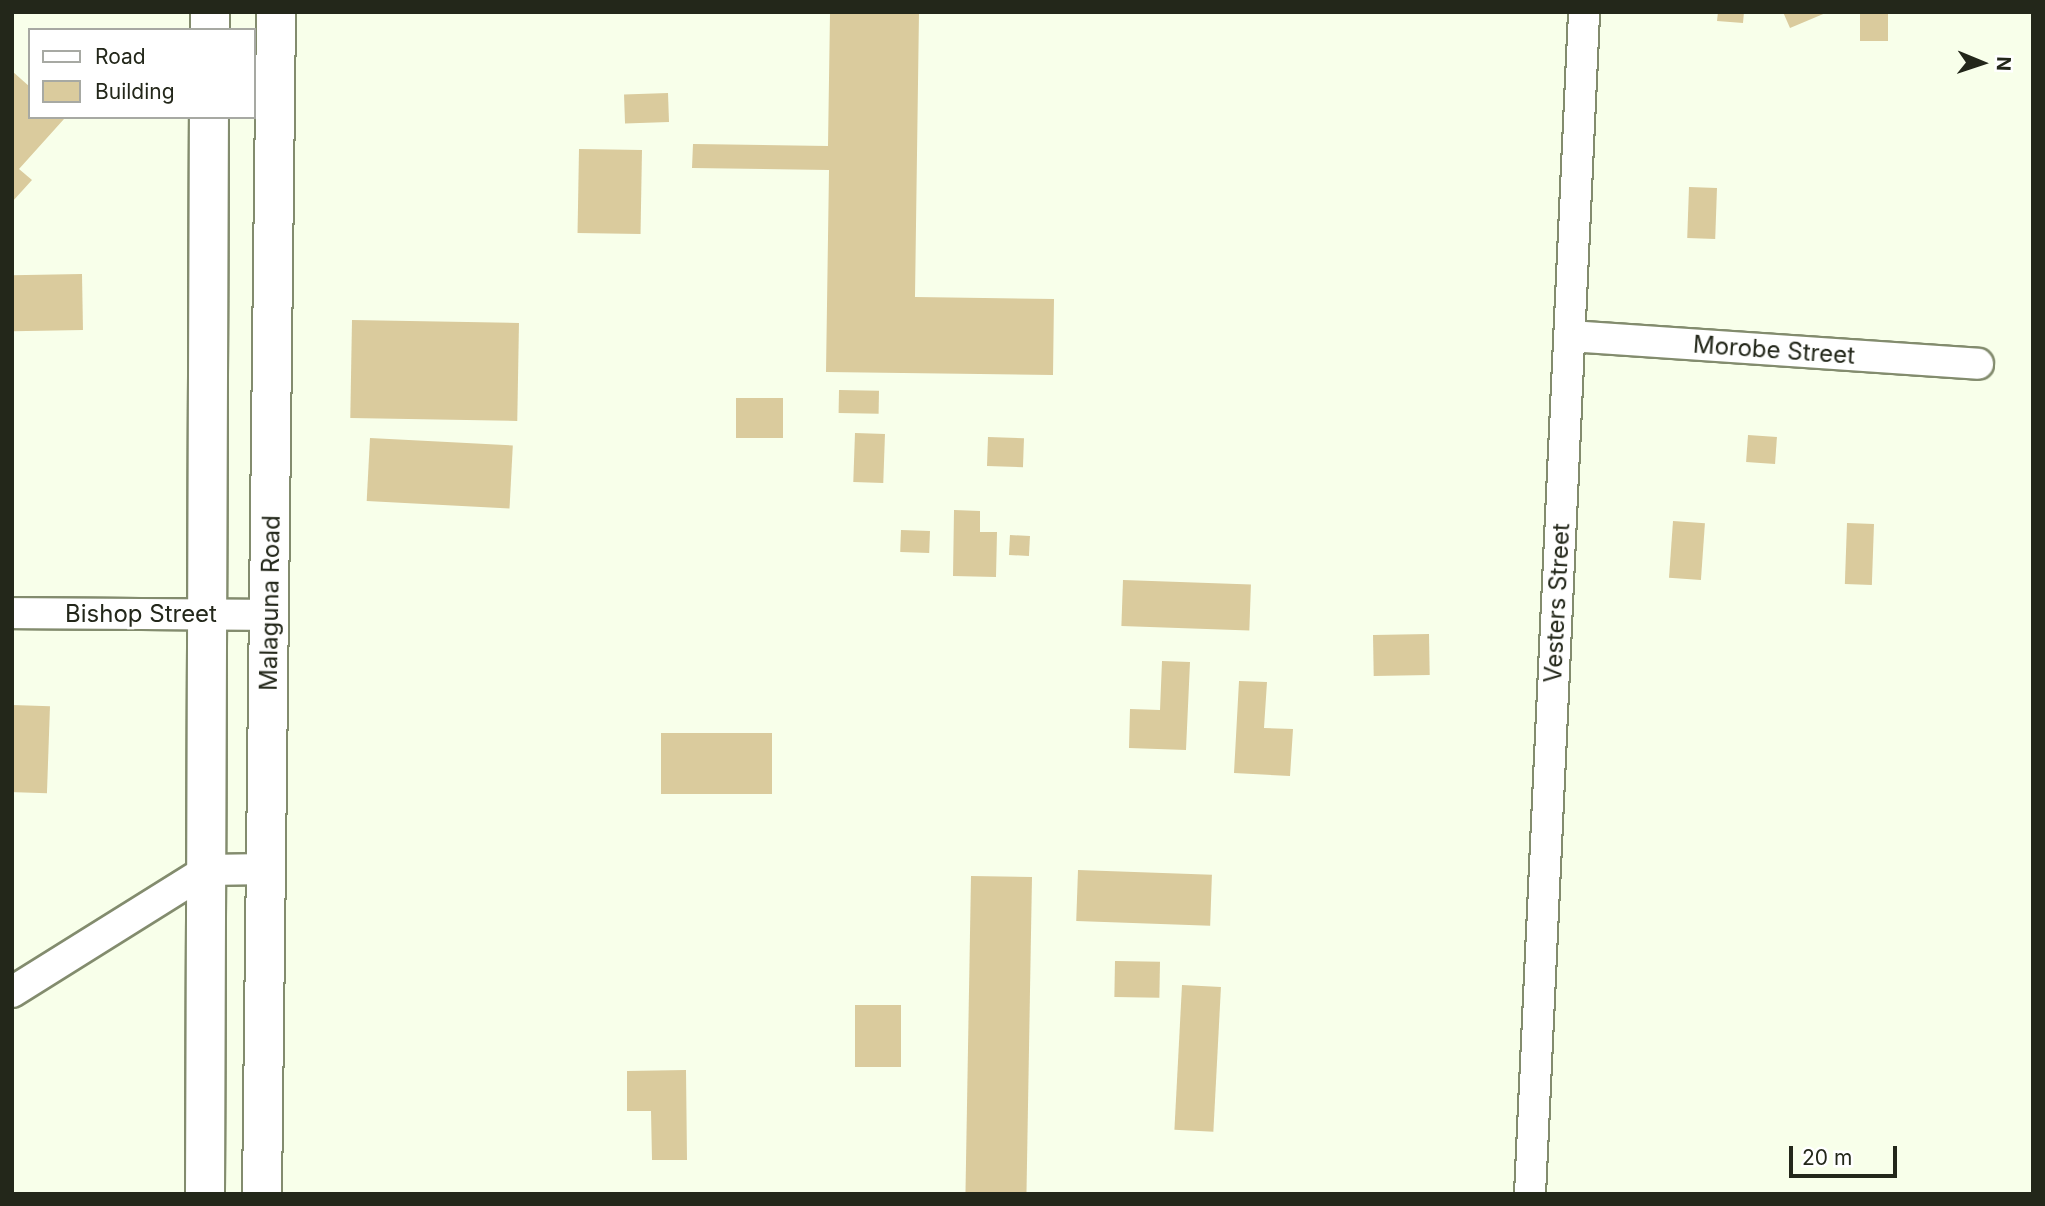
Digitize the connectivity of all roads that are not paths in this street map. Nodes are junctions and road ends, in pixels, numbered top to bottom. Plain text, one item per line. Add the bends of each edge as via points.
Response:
1 (276, 12) edge
2 (1584, 12) edge
3 (209, 119) edge
4 (1570, 336) junction
5 (1978, 364) dead end
6 (12, 613) edge
7 (205, 614) junction
8 (270, 615) junction
9 (267, 869) junction
10 (207, 870) junction
11 (12, 992) edge
12 (205, 1194) edge
13 (262, 1194) edge
14 (1530, 1194) edge

1 - 8 street, Malaguna Road
2 - 4 street, Vesters Street
3 - 7 street
4 - 5 street, Morobe Street
4 - 14 street, Vesters Street
6 - 7 street, Bishop Street
7 - 8 street, Bishop Street
7 - 10 street
8 - 9 street, Malaguna Road
9 - 10 street
9 - 13 street, Malaguna Road
10 - 11 street
10 - 12 street

